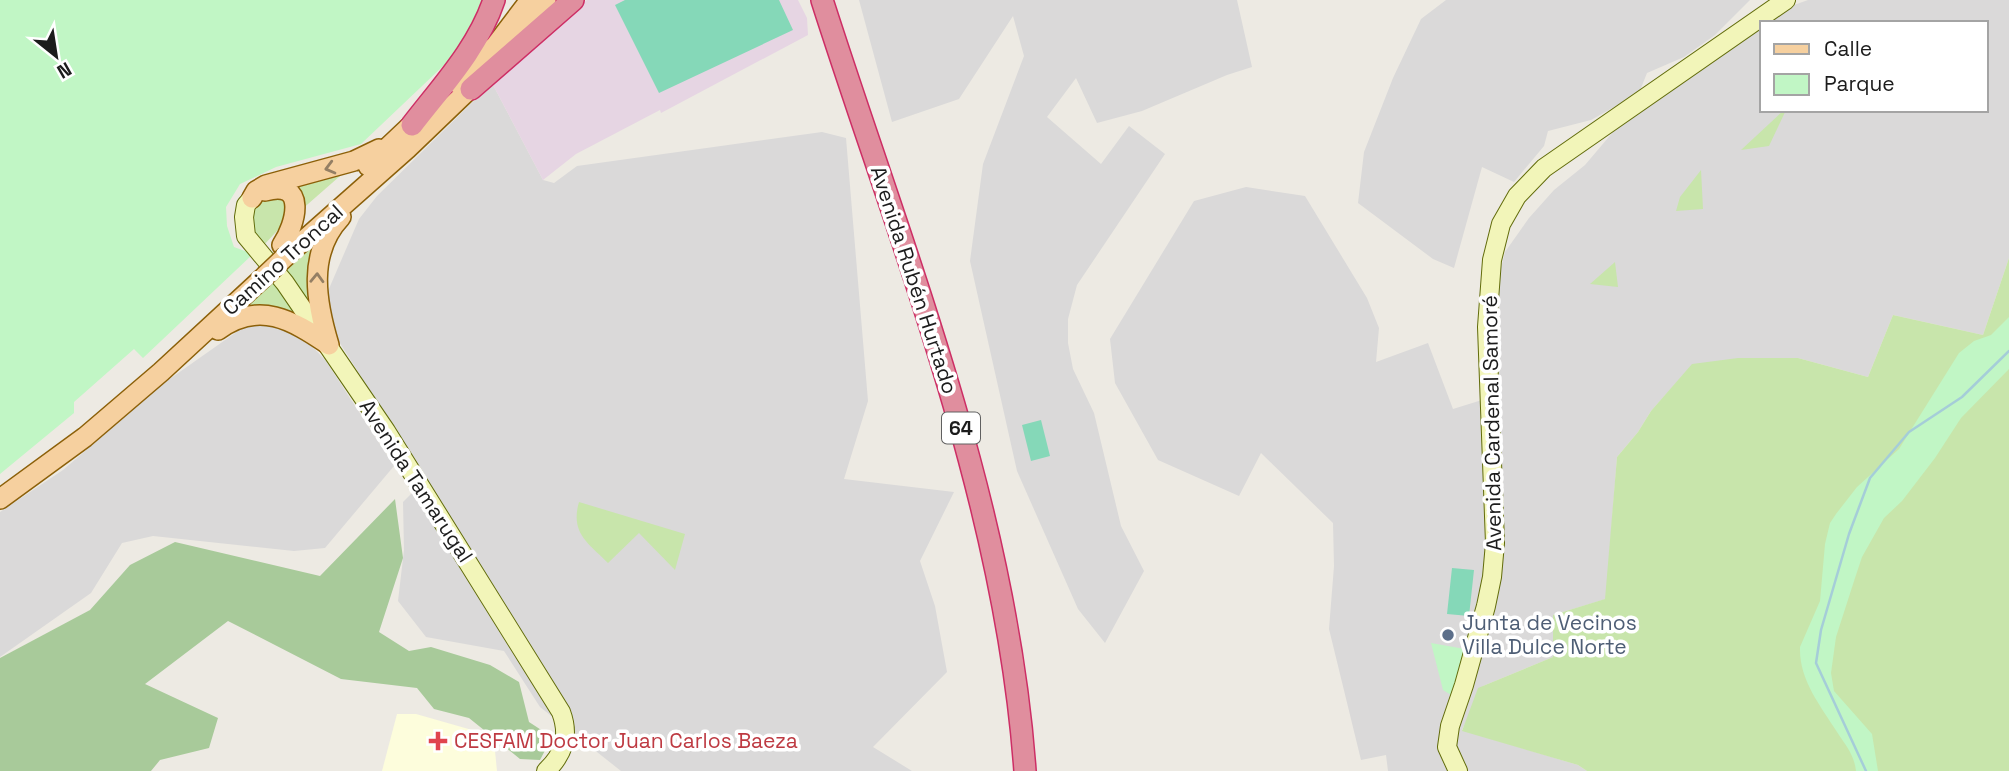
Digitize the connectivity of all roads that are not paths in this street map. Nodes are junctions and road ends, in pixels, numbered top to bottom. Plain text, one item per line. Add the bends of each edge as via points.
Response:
1 (494, 0) edge
2 (530, 0) edge
3 (546, 0) edge
4 (573, 0) edge
5 (1786, 0) edge
6 (826, 1) edge
7 (471, 89) junction
8 (412, 125) junction
9 (395, 151) junction
10 (252, 198) junction
11 (282, 250) junction
12 (261, 272) junction
13 (329, 345) junction
14 (161, 372) junction
15 (0, 485) edge
16 (0, 499) edge
17 (546, 771) edge
18 (1025, 771) edge
19 (1036, 771) edge
20 (1458, 771) edge

1 - 8 highway via 481,32
2 - 8 main road, Camino Troncal via 481,61
3 - 7 main road, Camino Troncal
4 - 7 highway
5 - 20 street, Avenida Cardenal Samoré via 1544,168 1517,196 1501,224 1492,260 1487,327 1495,544 1492,577 1450,726 1447,747
6 - 18 highway, Avenida Rubén Hurtado / 64 via 971,462 999,587
6 - 19 highway, Avenida Rubén Hurtado / 64 via 964,400 991,495 1026,680
7 - 9 main road, Camino Troncal
8 - 9 main road, Camino Troncal
9 -> 10 main road via 266,185
9 - 11 main road, Camino Troncal
13 -> 9 main road via 316,286 322,249 335,223
10 - 11 main road via 277,188 292,197 295,217
10 - 13 street, Avenida Tamarugal via 244,217 246,236
11 - 12 main road, Camino Troncal
12 - 14 main road, Camino Troncal
12 - 15 main road, Camino Troncal via 77,428
13 - 14 main road via 276,316 246,315 227,323
13 - 17 street, Avenida Tamarugal via 561,712 564,744
14 - 16 main road, Camino Troncal via 85,437

